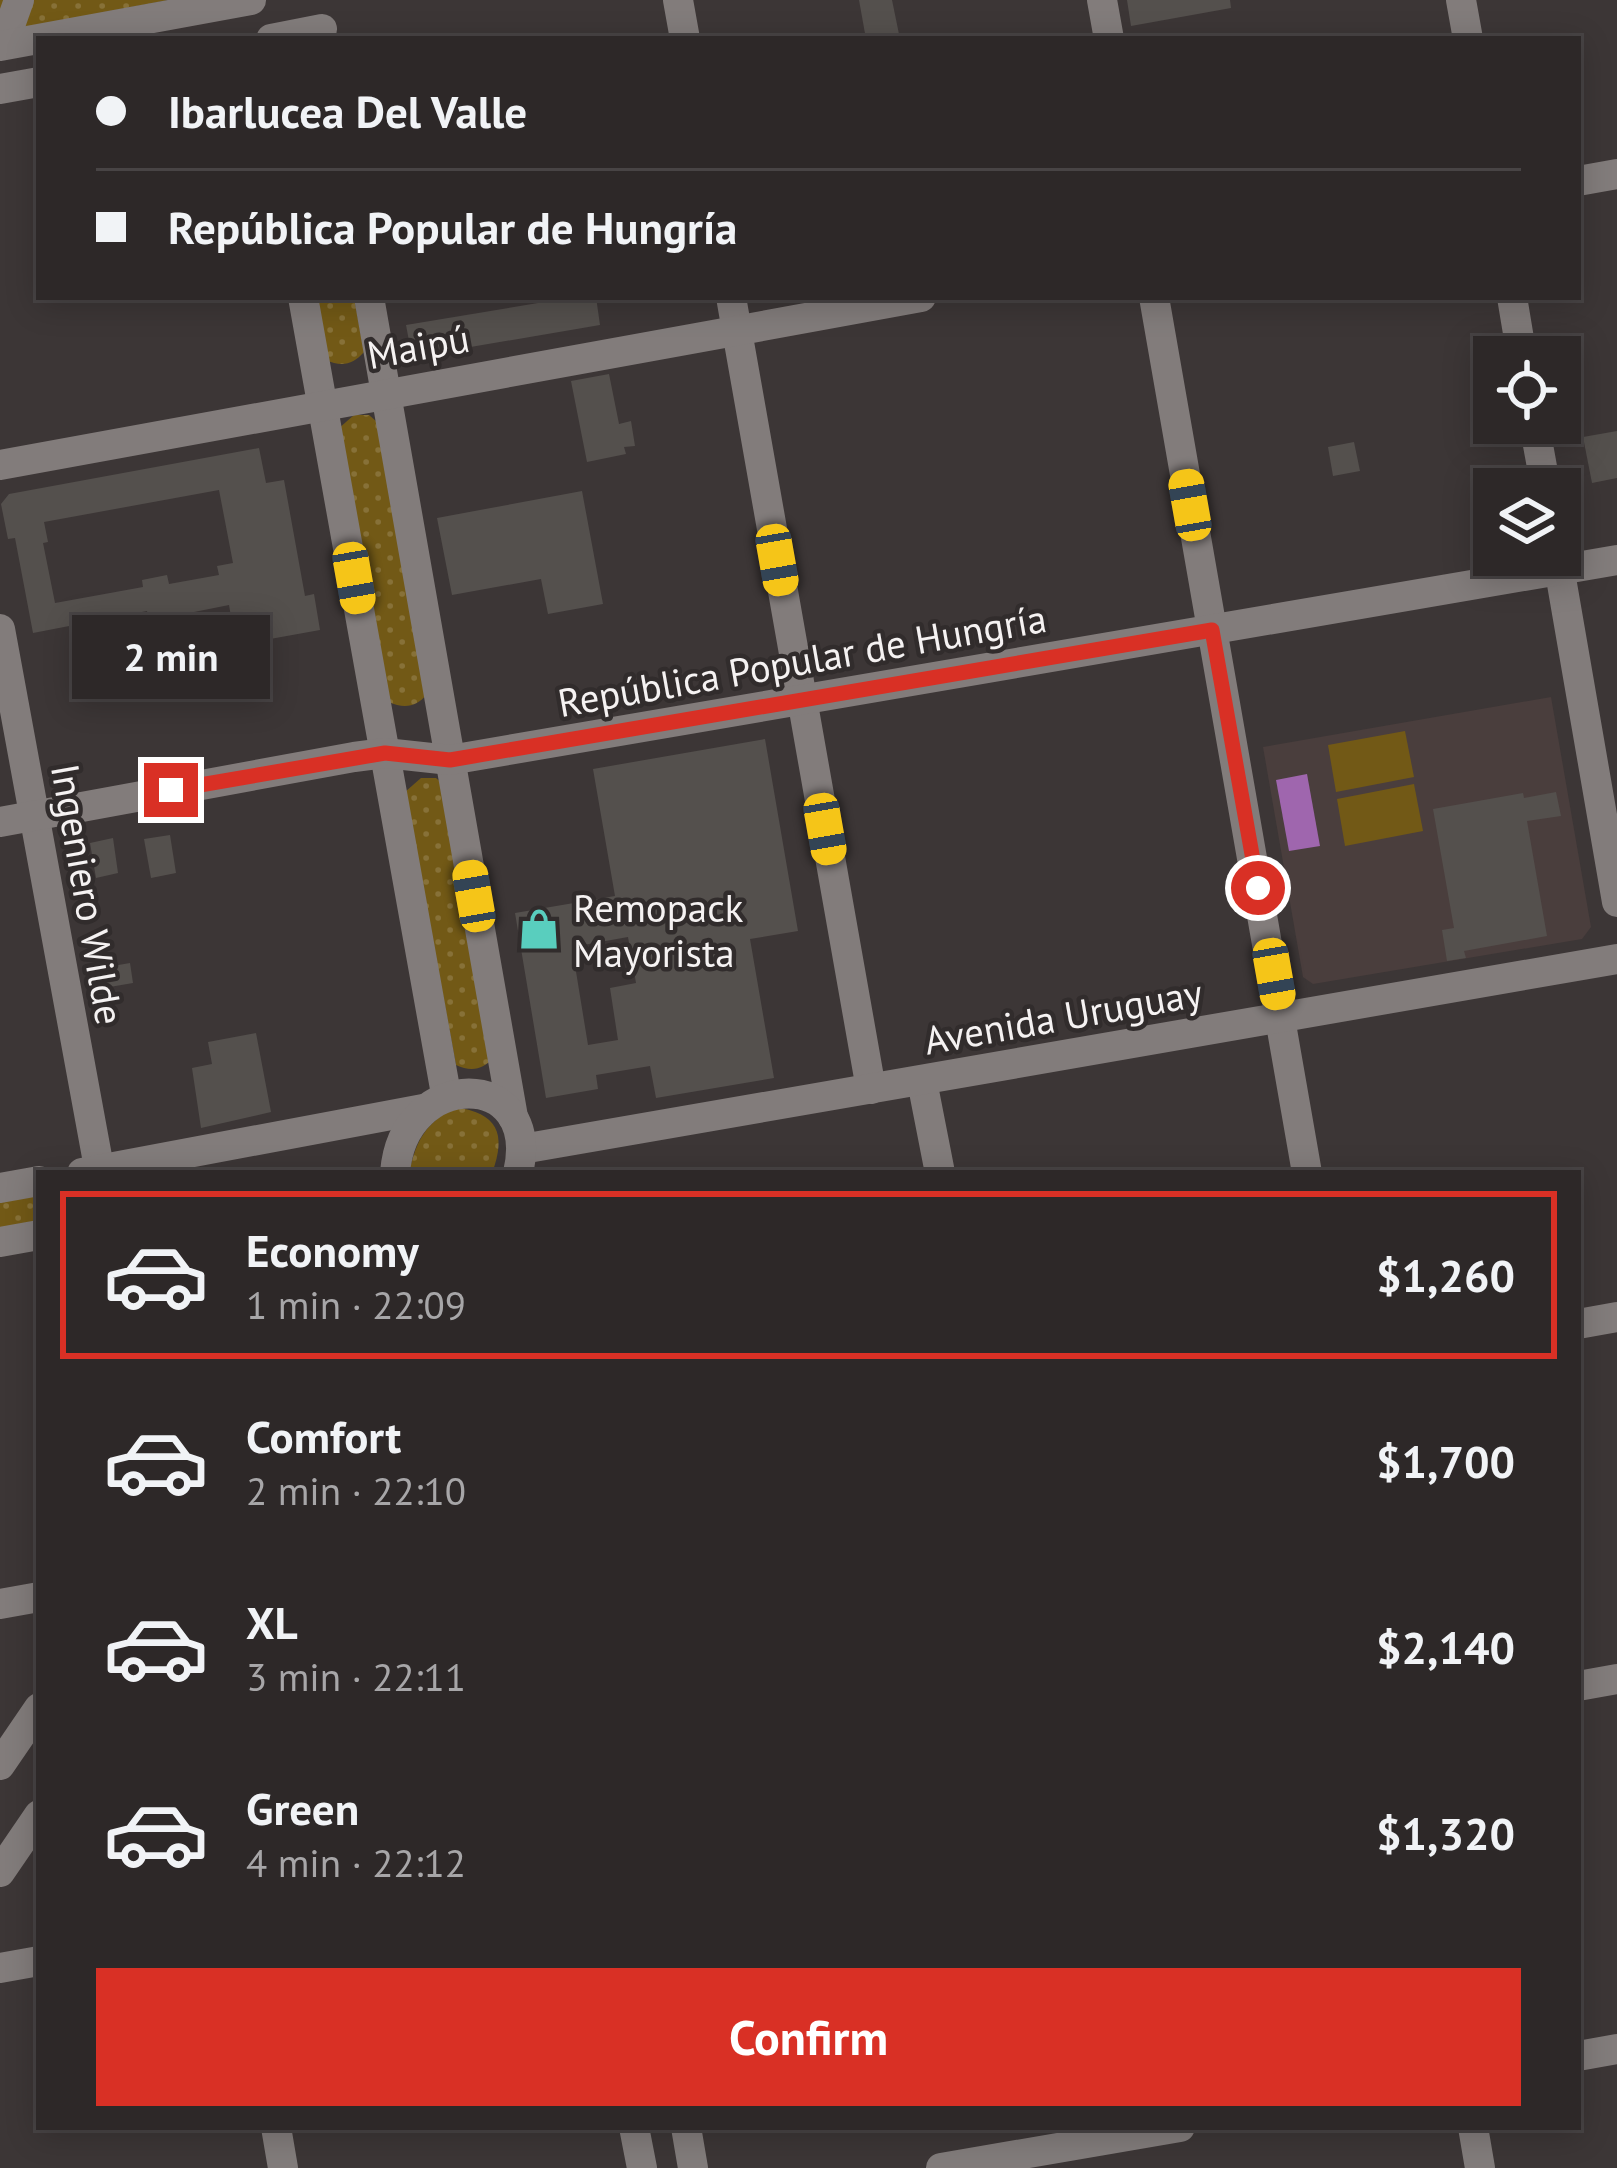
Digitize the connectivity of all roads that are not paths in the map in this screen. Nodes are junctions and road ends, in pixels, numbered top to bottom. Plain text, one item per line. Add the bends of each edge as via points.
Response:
1 (19, 0) edge
2 (250, 0) edge
3 (678, 0) edge
4 (1102, 0) edge
5 (1461, 0) edge
6 (321, 23) edge
7 (52, 36) edge
8 (256, 36) edge
9 (280, 36) edge
10 (684, 36) edge
11 (1108, 36) edge
12 (1467, 36) edge
13 (36, 39) edge
14 (2, 45) edge
15 (36, 83) edge
16 (0, 89) edge
17 (1617, 174) edge
18 (1581, 180) edge
19 (304, 300) edge
20 (370, 300) edge
21 (732, 300) edge
22 (904, 300) edge
23 (1155, 300) edge
24 (1512, 300) edge
25 (737, 330) junction
26 (1518, 336) edge
27 (386, 392) junction
28 (322, 403) junction
29 (0, 465) edge
30 (1617, 560) edge
31 (1581, 562) edge
32 (1492, 576) edge
33 (1561, 576) edge
34 (0, 629) edge
35 (1212, 630) junction
36 (802, 699) junction
37 (385, 753) junction
38 (450, 760) junction
39 (34, 815) junction
40 (0, 822) edge
41 (1617, 902) edge
42 (1617, 959) edge
43 (1281, 1017) junction
44 (922, 1081) junction
45 (871, 1089) junction
46 (435, 1101) junction
47 (513, 1117) junction
48 (519, 1167) edge
49 (94, 1170) edge
50 (104, 1170) edge
51 (390, 1170) edge
52 (939, 1170) edge
53 (1306, 1170) edge
54 (36, 1182) edge
55 (0, 1188) edge
56 (36, 1236) edge
57 (0, 1242) edge
58 (1617, 1317) edge
59 (1581, 1323) edge
60 (36, 1598) edge
61 (0, 1604) edge
62 (1617, 1679) edge
63 (1581, 1685) edge
64 (36, 1712) edge
65 (0, 1765) edge
66 (36, 1818) edge
67 (0, 1871) edge
68 (36, 1962) edge
69 (0, 1968) edge
70 (1617, 2049) edge
71 (1581, 2055) edge
72 (277, 2130) edge
73 (635, 2130) edge
74 (687, 2130) edge
75 (1169, 2130) edge
76 (1474, 2130) edge
77 (1112, 2145) edge
78 (283, 2168) edge
79 (642, 2168) edge
80 (693, 2168) edge
81 (941, 2168) edge
82 (1480, 2168) edge

1 - 14 street
2 - 7 street
2 - 8 street
3 - 10 street
4 - 11 street
5 - 12 street
6 - 9 street
13 - 14 street
15 - 16 street
17 - 18 street
19 - 28 street
20 - 27 street
21 - 25 street
22 - 25 street, Maipú
23 - 35 street
24 - 26 street
25 - 27 street, Maipú
25 - 36 street
27 - 28 street, Maipú
27 - 38 street
28 - 29 street, Maipú
28 - 37 street
30 - 31 street, República Popular de Hungría
32 - 35 street, República Popular de Hungría
33 - 41 street
34 - 39 street, Ingeniero Wilde
35 - 36 street, República Popular de Hungría
35 - 43 street
36 - 38 street, República Popular de Hungría
36 - 45 street
37 - 38 street, República Popular de Hungría
37 - 39 street, República Popular de Hungría
37 - 46 street
38 - 47 street
39 - 40 street, República Popular de Hungría
39 - 49 street, Ingeniero Wilde
42 - 43 street, Avenida Uruguay
43 - 44 street, Avenida Uruguay
43 - 53 street
44 - 45 street, Avenida Uruguay
44 - 52 street
45 - 48 street, Avenida Uruguay
46 - 47 street via 464,1090 486,1095
46 - 50 street
46 - 51 street
47 - 48 street
54 - 55 street
56 - 57 street
58 - 59 street
60 - 61 street
62 - 63 street
64 - 65 street
66 - 67 street
68 - 69 street
70 - 71 street
72 - 78 street
73 - 79 street
74 - 80 street
75 - 77 street
76 - 82 street
77 - 81 street

